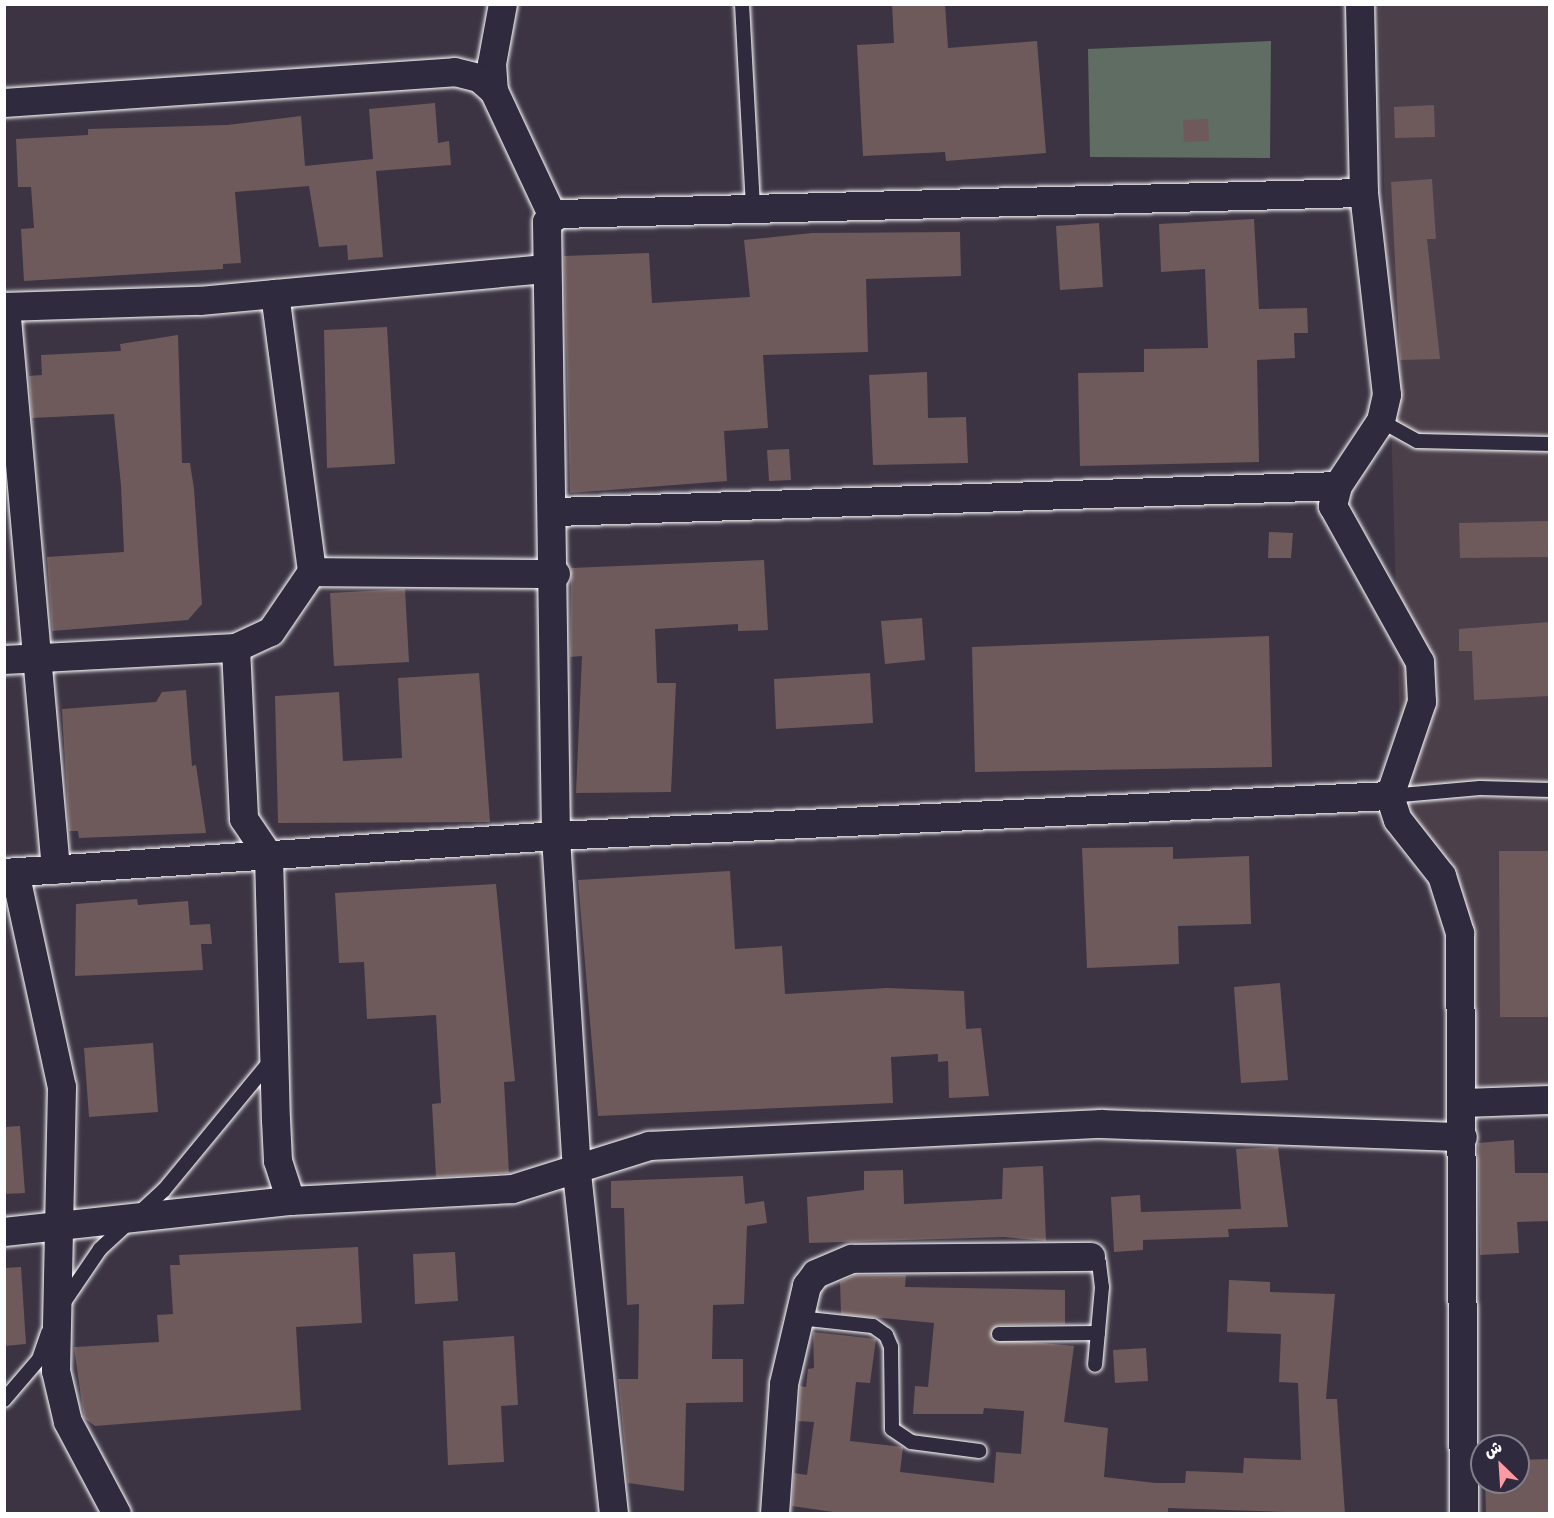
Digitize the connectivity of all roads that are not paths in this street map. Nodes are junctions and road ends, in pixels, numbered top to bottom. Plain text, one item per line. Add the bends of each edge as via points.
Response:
1 (503, 4) edge
2 (742, 4) edge
3 (1360, 4) edge
4 (494, 91) junction
5 (4, 102) edge
6 (1364, 193) junction
7 (753, 208) junction
8 (553, 216) junction
9 (546, 269) junction
10 (275, 294) junction
11 (5, 307) edge
12 (1381, 421) junction
13 (1550, 444) edge
14 (1338, 486) junction
15 (556, 512) junction
16 (312, 572) junction
17 (556, 574) junction
18 (236, 648) junction
19 (40, 658) junction
20 (4, 660) edge
21 (1550, 790) edge
22 (1390, 796) junction
23 (556, 836) junction
24 (269, 856) junction
25 (56, 870) junction
26 (10, 872) edge
27 (275, 1054) junction
28 (1550, 1100) edge
29 (1463, 1103) junction
30 (1463, 1137) junction
31 (577, 1171) junction
32 (291, 1201) junction
33 (128, 1220) junction
34 (55, 1228) junction
35 (4, 1232) edge
36 (1091, 1257) joint
37 (54, 1317) junction
38 (799, 1318) junction
39 (1098, 1333) junction
40 (999, 1334) dead end
41 (1095, 1365) dead end
42 (4, 1400) edge
43 (979, 1451) dead end
44 (117, 1514) edge
45 (614, 1514) edge
46 (775, 1514) edge
47 (1464, 1514) edge

1 - 4 street via 492,64
2 - 7 lane
3 - 6 street
4 - 5 street via 479,78 455,72
4 - 8 street
6 - 7 street
6 - 12 street via 1387,395
7 - 8 street
8 - 9 street via 545,234
9 - 10 street
9 - 15 street
10 - 11 street
10 - 16 street
11 - 19 street
12 - 13 lane via 1417,441
12 - 14 street
14 - 15 street
14 - 22 street via 1337,521 1420,662 1422,702
15 - 17 street
16 - 17 street
16 - 18 street via 271,632
17 - 23 street
18 - 19 street
18 - 24 street via 244,819
19 - 20 street
19 - 25 street
21 - 22 lane via 1480,788
22 - 23 street
22 - 29 street via 1398,820 1442,876 1460,933
23 - 24 street
23 - 31 street
24 - 25 street
24 - 27 street
25 - 26 street
26 - 34 street via 62,1087 65,1161
27 - 32 street via 278,1161
27 - 33 lane via 196,1154
28 - 29 street
29 - 30 street
30 - 31 street via 1101,1124 650,1146
30 - 47 street
31 - 32 street via 513,1189
31 - 45 street
32 - 33 street
33 - 34 street
33 - 37 lane via 100,1249
34 - 35 street
34 - 37 street
36 - 38 street via 852,1258 816,1274 807,1286
36 - 39 lane via 1100,1263
37 - 42 lane via 39,1359
37 - 44 street via 56,1371 68,1422
38 - 43 lane via 873,1326 886,1335 891,1347 892,1430 911,1442
38 - 46 street via 784,1384
39 - 40 lane
39 - 41 lane

